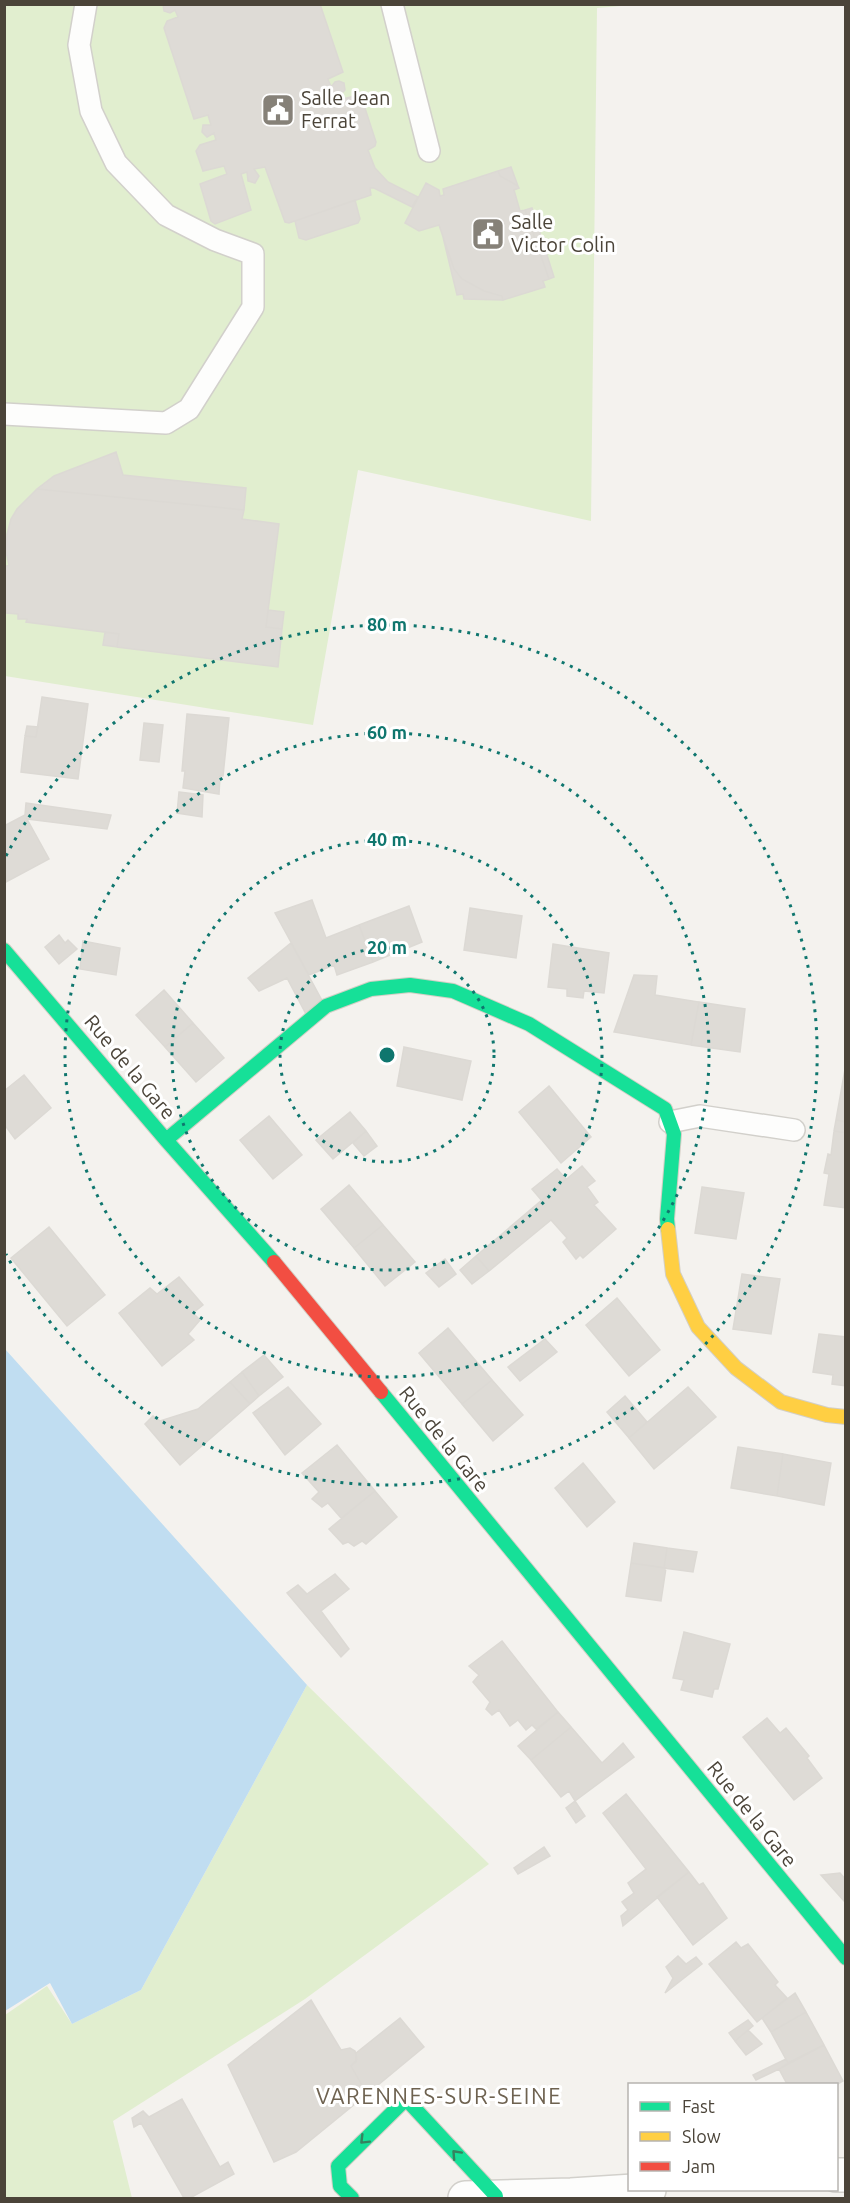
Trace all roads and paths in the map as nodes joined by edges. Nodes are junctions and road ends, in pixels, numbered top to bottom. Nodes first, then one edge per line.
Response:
1 (86, 4) edge
2 (392, 4) edge
3 (429, 151) dead end
4 (4, 414) edge
5 (4, 950) edge
6 (670, 1122) junction
7 (794, 1130) dead end
8 (165, 1140) junction
9 (846, 1416) edge
10 (846, 1958) edge
11 (636, 2191) edge
12 (481, 2197) edge
13 (352, 2199) edge

1 - 4 lane
2 - 3 lane
5 - 8 main road, Rue de la Gare
6 - 7 lane
6 - 8 main road
6 - 9 main road
8 - 10 main road, Rue de la Gare
11 - 12 street
12 -> 13 main road

